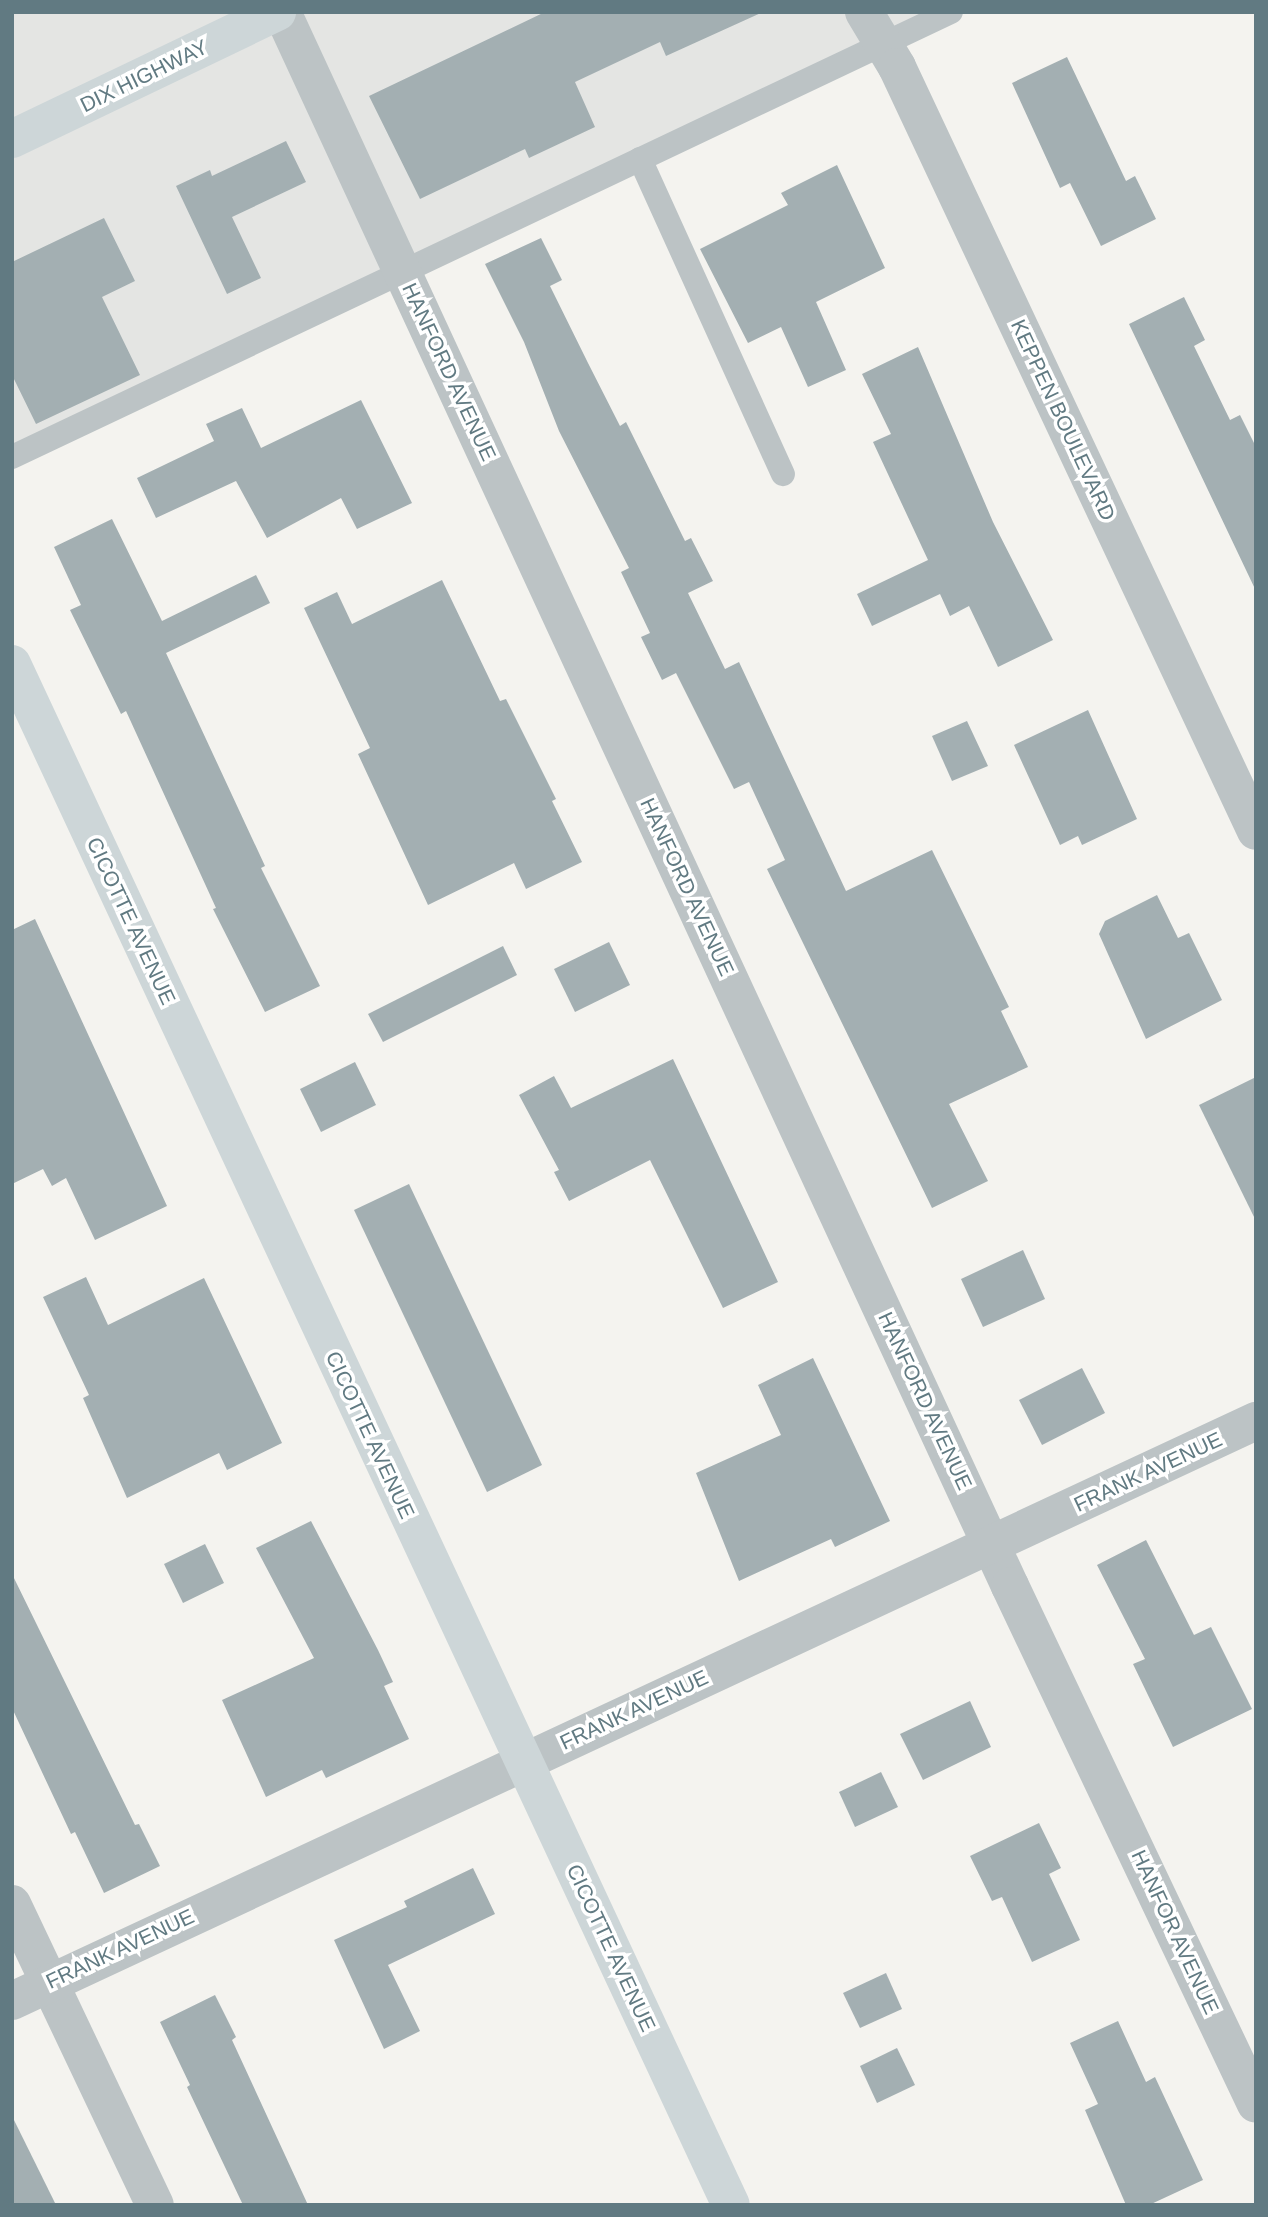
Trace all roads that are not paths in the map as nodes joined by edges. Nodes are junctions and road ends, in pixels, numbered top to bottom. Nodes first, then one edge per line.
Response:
1 (276, 12) edge
2 (282, 12) edge
3 (864, 12) edge
4 (951, 12) edge
5 (883, 45) junction
6 (12, 139) edge
7 (640, 159) junction
8 (402, 269) junction
9 (12, 457) edge
10 (783, 474) dead end
11 (12, 664) edge
12 (1256, 831) edge
13 (1256, 1421) edge
14 (992, 1547) junction
15 (1094, 1760) joint
16 (522, 1761) junction
17 (12, 1904) edge
18 (49, 1982) junction
19 (12, 2001) edge
20 (1256, 2104) edge
21 (154, 2202) edge
22 (731, 2205) edge

1 - 6 street, DIX HIGHWAY
2 - 8 street, HANFORD AVENUE
3 - 5 street, KEPPEN BOULEVARD
4 - 5 lane
5 - 7 lane
5 - 12 street, KEPPEN BOULEVARD
7 - 8 lane
7 - 10 lane
8 - 9 lane
8 - 14 street, HANFORD AVENUE
11 - 16 street, CICOTTE AVENUE
13 - 14 street, FRANK AVENUE
14 - 15 street, HANFORD AVENUE
14 - 16 street, FRANK AVENUE
15 - 20 street, HANFOR AVENUE
16 - 18 street, FRANK AVENUE
16 - 22 street, CICOTTE AVENUE
17 - 18 street
18 - 19 street, FRANK AVENUE
18 - 21 street

